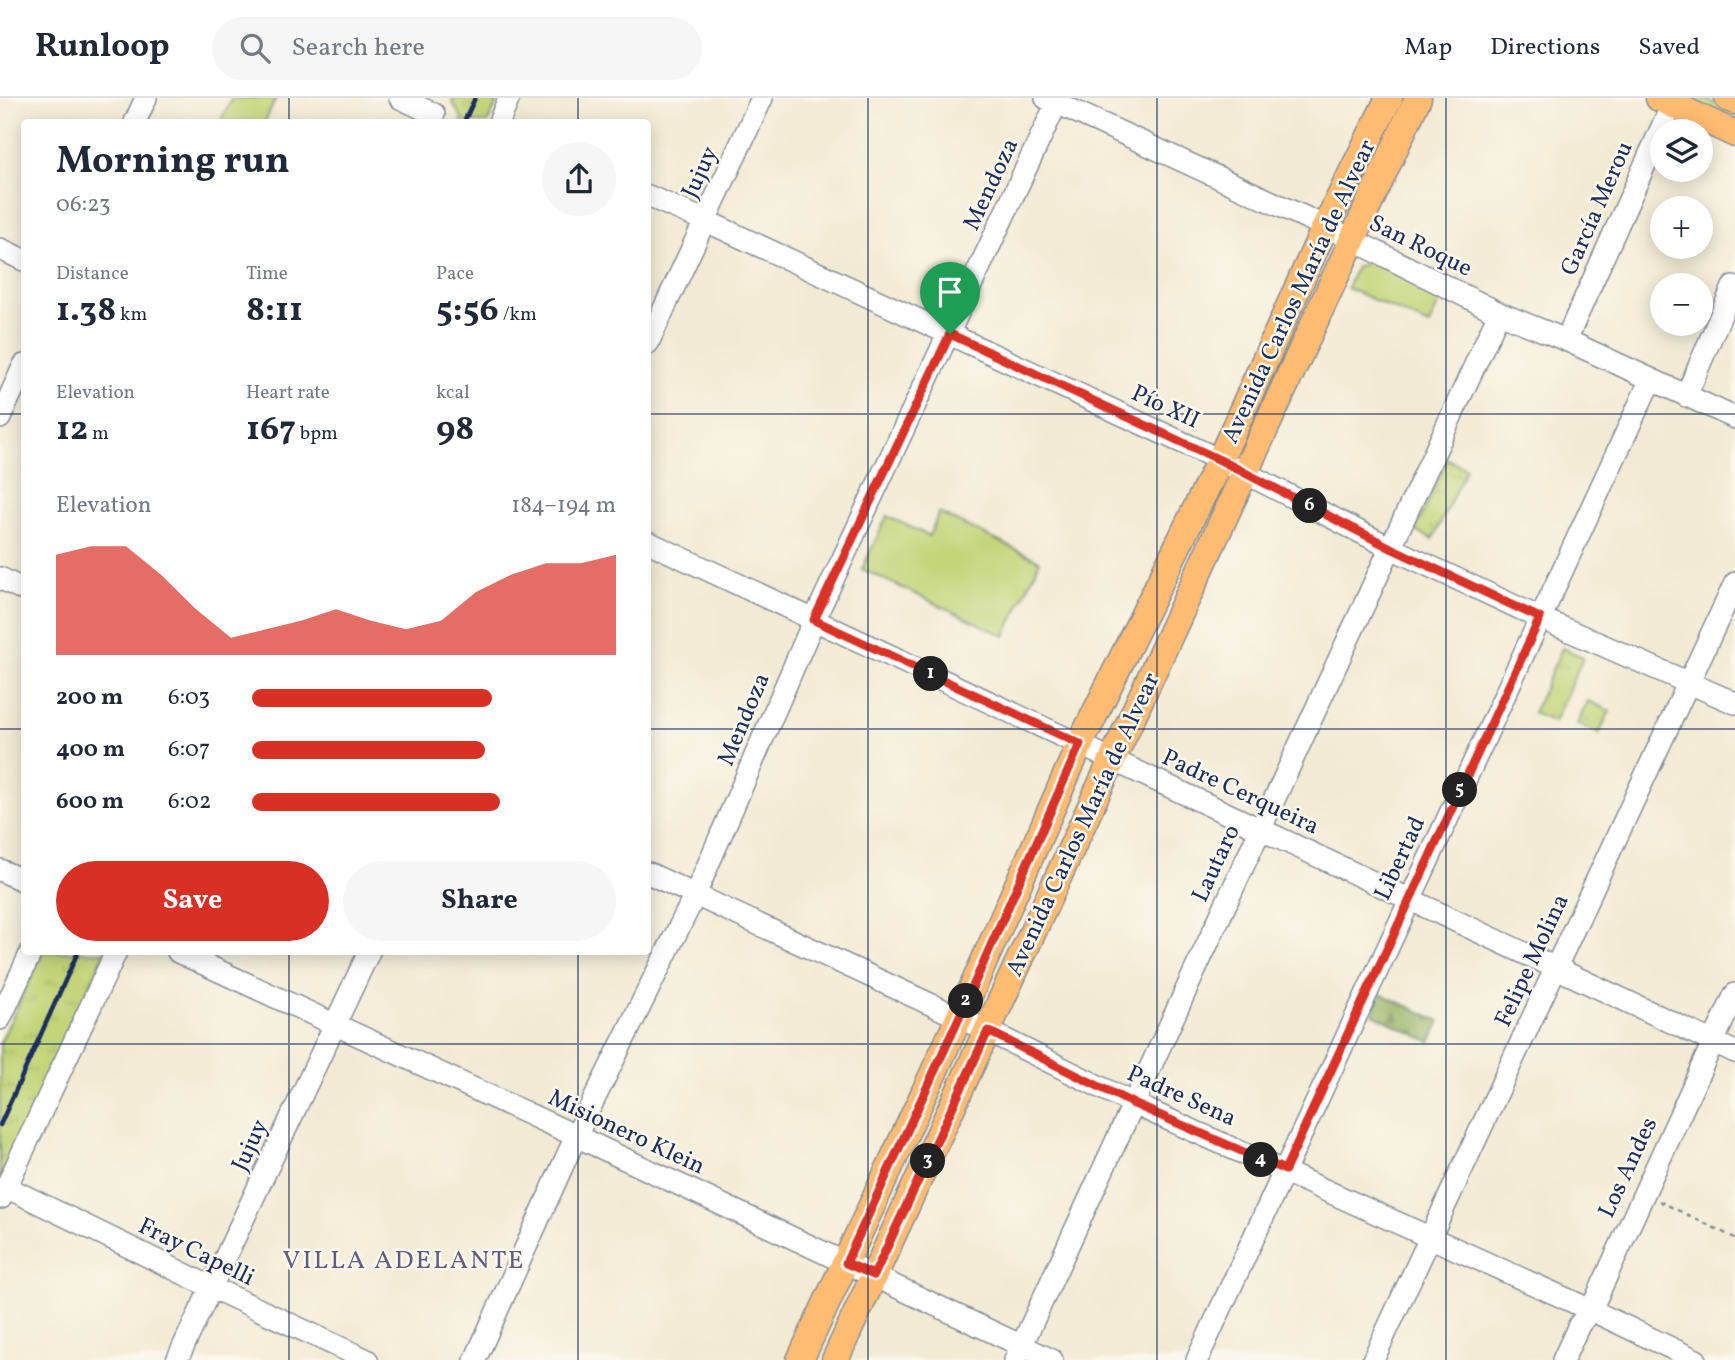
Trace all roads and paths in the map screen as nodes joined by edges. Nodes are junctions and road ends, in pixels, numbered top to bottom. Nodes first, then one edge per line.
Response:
1 (146, 98) edge
2 (400, 98) edge
3 (509, 98) edge
4 (762, 98) edge
5 (1389, 98) edge
6 (1404, 98) edge
7 (1418, 98) edge
8 (1728, 98) edge
9 (1054, 100) edge
10 (1669, 100) edge
11 (1735, 101) edge
12 (435, 111) edge
13 (136, 119) edge
14 (500, 119) edge
15 (1735, 134) edge
16 (651, 197) edge
17 (706, 221) junction
18 (1339, 234) junction
19 (0, 249) edge
20 (21, 259) edge
21 (1733, 287) dead end
22 (1499, 313) junction
23 (651, 330) edge
24 (950, 334) junction
25 (1566, 340) junction
26 (21, 372) edge
27 (1651, 379) junction
28 (1686, 396) junction
29 (0, 418) edge
30 (1735, 418) edge
31 (1231, 466) junction
32 (651, 543) edge
33 (1391, 548) junction
34 (0, 578) edge
35 (1735, 583) edge
36 (21, 588) edge
37 (1540, 618) junction
38 (814, 620) junction
39 (1689, 682) junction
40 (1735, 703) edge
41 (1096, 752) junction
42 (1260, 829) junction
43 (0, 870) edge
44 (651, 874) edge
45 (21, 880) edge
46 (695, 895) junction
47 (1409, 900) junction
48 (30, 955) edge
49 (115, 955) edge
50 (184, 955) edge
51 (368, 955) edge
52 (1556, 969) junction
53 (1735, 994) edge
54 (0, 1019) edge
55 (973, 1024) junction
56 (334, 1026) junction
57 (1713, 1042) junction
58 (1735, 1052) edge
59 (1134, 1104) junction
60 (576, 1136) junction
61 (1285, 1170) junction
62 (3, 1193) edge
63 (1644, 1194) junction
64 (1431, 1237) junction
65 (1735, 1238) edge
66 (859, 1269) junction
67 (211, 1287) junction
68 (1591, 1310) junction
69 (1018, 1353) edge
70 (177, 1360) edge
71 (367, 1360) edge
72 (475, 1360) edge
73 (800, 1360) edge
74 (815, 1360) edge
75 (835, 1360) edge
76 (1052, 1360) edge
77 (1197, 1360) edge
78 (1373, 1360) edge
79 (1563, 1360) edge
80 (1696, 1360) edge

1 - 13 street
2 - 12 street
3 - 14 street
4 - 17 street, Jujuy
5 - 18 main road, Avenida Carlos María de Alvear
6 - 18 main road, Avenida Carlos María de Alvear
7 - 18 main road, Avenida Carlos María de Alvear
8 - 11 main road
9 - 18 street, San Roque
9 - 24 street, Mendoza
10 - 15 main road
10 - 25 street, García Merou
16 - 17 street, Pío XII
17 - 23 street, Jujuy
17 - 24 street, Pío XII
18 - 22 street, San Roque
18 - 31 main road, Avenida Carlos María de Alvear
19 - 20 street
21 - 28 street
22 - 25 street, San Roque
22 - 33 street, Lautaro
24 - 31 street, Pío XII
24 - 38 street, Mendoza
25 - 27 street, San Roque
26 - 29 street
27 - 28 street, San Roque
27 - 37 street, Libertad
28 - 30 street, San Roque
31 - 33 street, Pío XII
31 - 41 main road, Avenida Carlos María de Alvear
32 - 38 street, Padre Cerqueira
33 - 37 street, Pío XII
33 - 42 street, Lautaro
34 - 36 street
35 - 39 street, Felipe Molina
37 - 39 street, Pío XII
37 - 47 street, Libertad
38 - 41 street, Padre Cerqueira
38 - 46 street, Mendoza
39 - 40 street, Pío XII
39 - 52 street, Felipe Molina
41 - 42 street, Padre Cerqueira
41 - 55 main road, Avenida Carlos María de Alvear
42 - 47 street, Padre Cerqueira
42 - 59 street, Lautaro
43 - 45 street
44 - 46 street, Padre Sena
46 - 55 street, Padre Sena
46 - 60 street, Mendoza
47 - 52 street, Padre Cerqueira
47 - 61 street, Libertad
48 - 54 street
49 - 62 street
50 - 56 street, Misionero Klein
51 - 56 street, Jujuy
52 - 57 street, Padre Cerqueira
52 - 64 street, Felipe Molina
53 - 57 street, Los Andes
55 - 59 street, Padre Sena
55 - 66 main road, Avenida Carlos María de Alvear
56 - 60 street, Misionero Klein
56 - 67 street, Jujuy
57 - 58 street, Padre Cerqueira
57 - 63 street, Los Andes
59 - 61 street, Padre Sena
59 - 69 street, Lautaro
60 - 66 street, Misionero Klein
60 - 72 street, Mendoza
61 - 64 street, Padre Sena
61 - 77 street, Libertad
62 - 67 street, Fray Capelli
63 - 65 path
63 - 68 street, Los Andes
64 - 68 street, Padre Sena
64 - 78 street, Felipe Molina
66 - 69 street, Misionero Klein
66 - 73 main road, Avenida Carlos María de Alvear
66 - 74 main road, Avenida Carlos María de Alvear
66 - 75 main road, Avenida Carlos María de Alvear
67 - 70 street, Jujuy
67 - 71 street, Fray Capelli
68 - 79 street, Los Andes
68 - 80 street, Padre Sena
69 - 76 street, Misionero Klein

